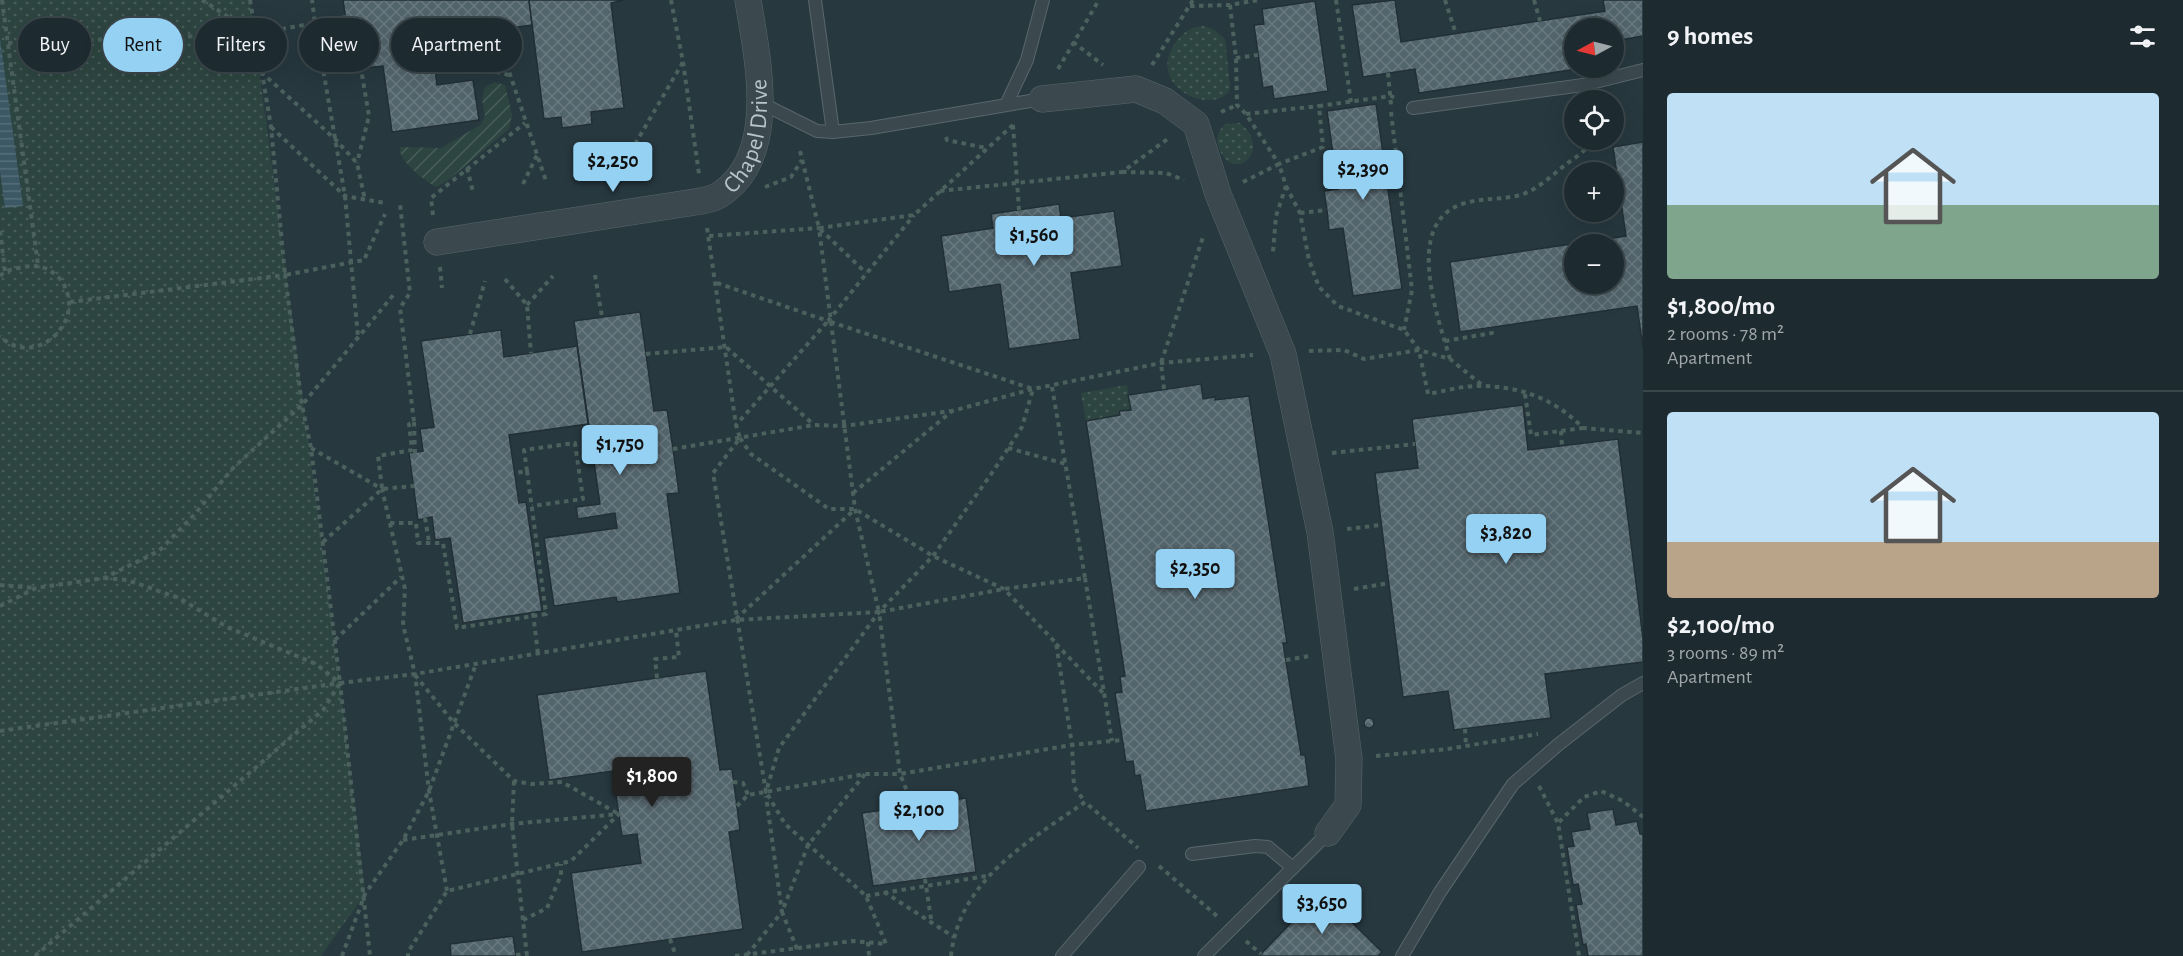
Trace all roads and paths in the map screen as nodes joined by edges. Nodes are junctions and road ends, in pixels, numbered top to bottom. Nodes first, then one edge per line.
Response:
1 (2, 0) edge
2 (202, 0) edge
3 (250, 0) edge
4 (312, 0) edge
5 (671, 0) edge
6 (748, 0) edge
7 (815, 0) edge
8 (1042, 0) edge
9 (1099, 0) edge
10 (1193, 0) edge
11 (1258, 0) edge
12 (1336, 0) edge
13 (1445, 0) edge
14 (1534, 0) edge
15 (1246, 1) edge
16 (1230, 5) junction
17 (1190, 6) junction
18 (346, 16) dead end
19 (230, 18) edge
20 (253, 18) edge
21 (314, 18) edge
22 (336, 18) edge
23 (1540, 21) dead end
24 (1456, 34) dead end
25 (195, 36) edge
26 (8, 43) junction
27 (1258, 55) dead end
28 (1236, 58) junction
29 (683, 62) junction
30 (1643, 70) edge
31 (261, 72) joint
32 (324, 72) edge
33 (362, 72) edge
34 (497, 72) edge
35 (508, 72) edge
36 (1388, 73) dead end
37 (509, 75) junction
38 (1136, 89) junction
39 (1391, 96) junction
40 (1042, 99) junction
41 (1351, 102) junction
42 (761, 103) junction
43 (1006, 105) junction
44 (1319, 106) junction
45 (1413, 108) joint
46 (1246, 114) junction
47 (942, 115) junction
48 (525, 123) junction
49 (1013, 125) junction
50 (271, 127) junction
51 (833, 132) junction
52 (1170, 136) dead end
53 (335, 139) junction
54 (987, 149) junction
55 (1583, 150) edge
56 (800, 151) dead end
57 (538, 153) junction
58 (357, 163) junction
59 (1279, 164) junction
60 (468, 168) junction
61 (698, 169) dead end
62 (1122, 172) junction
63 (617, 175) dead end
64 (546, 181) dead end
65 (1185, 181) dead end
66 (1017, 183) junction
67 (523, 184) dead end
68 (1286, 186) junction
69 (939, 191) junction
70 (473, 192) dead end
71 (1218, 194) junction
72 (345, 196) junction
73 (431, 198) dead end
74 (365, 200) junction
75 (385, 203) dead end
76 (400, 204) dead end
77 (1019, 210) dead end
78 (1327, 210) dead end
79 (1300, 213) junction
80 (385, 214) dead end
81 (914, 215) junction
82 (819, 228) junction
83 (0, 231) edge
84 (436, 242) dead end
85 (351, 262) junction
86 (38, 265) junction
87 (5, 271) junction
88 (866, 273) junction
89 (285, 275) junction
90 (595, 275) dead end
91 (0, 276) edge
92 (553, 276) dead end
93 (505, 279) dead end
94 (485, 281) dead end
95 (717, 283) junction
96 (1254, 283) junction
97 (395, 293) dead end
98 (70, 302) junction
99 (527, 305) junction
100 (602, 317) dead end
101 (828, 321) junction
102 (1492, 327) dead end
103 (1404, 330) junction
104 (470, 334) dead end
105 (0, 336) edge
106 (358, 338) junction
107 (1445, 341) junction
108 (726, 347) junction
109 (1330, 348) dead end
110 (1419, 350) junction
111 (531, 353) dead end
112 (646, 354) dead end
113 (1283, 354) junction
114 (1450, 359) junction
115 (1161, 363) junction
116 (1482, 386) junction
117 (1052, 387) junction
118 (771, 388) junction
119 (1033, 389) junction
120 (1164, 389) dead end
121 (1526, 394) junction
122 (303, 405) junction
123 (952, 411) junction
124 (414, 422) junction
125 (736, 425) junction
126 (814, 425) junction
127 (844, 426) junction
128 (1583, 428) junction
129 (1561, 431) junction
130 (1643, 433) edge
131 (740, 438) junction
132 (1414, 444) dead end
133 (1563, 446) dead end
134 (311, 448) junction
135 (1008, 448) junction
136 (673, 449) dead end
137 (416, 453) dead end
138 (1328, 453) dead end
139 (1066, 464) junction
140 (527, 471) junction
141 (515, 473) dead end
142 (414, 486) dead end
143 (382, 489) junction
144 (853, 493) junction
145 (532, 506) junction
146 (855, 510) junction
147 (426, 518) dead end
148 (390, 523) junction
149 (1382, 525) dead end
150 (1320, 532) junction
151 (323, 543) junction
152 (429, 543) junction
153 (933, 556) junction
154 (402, 576) junction
155 (104, 578) junction
156 (1085, 578) junction
157 (1389, 584) dead end
158 (0, 585) edge
159 (36, 588) junction
160 (1004, 589) junction
161 (1328, 593) junction
162 (0, 606) edge
163 (879, 612) junction
164 (533, 613) dead end
165 (736, 620) junction
166 (676, 631) junction
167 (335, 641) junction
168 (1056, 643) junction
169 (538, 654) junction
170 (476, 664) junction
171 (415, 674) junction
172 (657, 678) dead end
173 (340, 683) junction
174 (1643, 683) edge
175 (1104, 694) junction
176 (454, 723) junction
177 (1465, 729) dead end
178 (0, 730) edge
179 (1528, 736) dead end
180 (1122, 740) dead end
181 (1112, 741) junction
182 (1072, 744) junction
183 (1466, 746) junction
184 (1402, 754) dead end
185 (1530, 769) junction
186 (865, 774) junction
187 (900, 774) junction
188 (514, 781) junction
189 (734, 782) dead end
190 (429, 791) junction
191 (766, 792) junction
192 (748, 795) junction
193 (1085, 802) junction
194 (913, 806) dead end
195 (737, 807) dead end
196 (619, 814) junction
197 (1643, 817) edge
198 (1558, 823) junction
199 (512, 824) junction
200 (1328, 833) joint
201 (437, 836) junction
202 (403, 840) junction
203 (808, 845) junction
204 (1141, 850) dead end
205 (1192, 854) dead end
206 (561, 864) junction
207 (1158, 865) dead end
208 (1139, 867) dead end
209 (1293, 868) junction
210 (519, 873) junction
211 (987, 876) junction
212 (925, 879) dead end
213 (927, 886) junction
214 (447, 891) junction
215 (883, 891) junction
216 (365, 894) junction
217 (866, 896) junction
218 (782, 912) junction
219 (1215, 915) dead end
220 (523, 920) junction
221 (931, 920) junction
222 (954, 937) junction
223 (670, 939) dead end
224 (868, 942) junction
225 (1247, 942) dead end
226 (797, 949) junction
227 (1261, 954) dead end
228 (516, 955) edge
229 (527, 955) edge
230 (746, 955) edge
231 (35, 956) edge
232 (342, 956) edge
233 (370, 956) edge
234 (408, 956) edge
235 (676, 956) edge
236 (735, 956) edge
237 (869, 956) edge
238 (951, 956) edge
239 (1062, 956) edge
240 (1204, 956) edge
241 (1401, 956) edge
242 (1579, 956) edge

1 - 26 path
2 - 19 path
3 - 20 path
4 - 21 path
5 - 29 path
6 - 42 street, Chapel Drive
7 - 51 lane
8 - 43 lane
9 - 40 path
10 - 17 path
11 - 15 path
12 - 41 path
13 - 24 path
14 - 23 path
15 - 16 path
16 - 17 path
16 - 28 path
17 - 38 path
18 - 22 path
25 - 26 path
26 - 86 path
27 - 28 path
28 - 46 path
29 - 61 path
29 - 63 path
30 - 45 lane
31 - 50 path
31 - 53 path
32 - 53 path
33 - 58 path
34 - 37 path
35 - 37 path
36 - 39 path
37 - 48 path
38 - 40 street
38 - 71 street
39 - 41 path
39 - 45 path
39 - 103 path
40 - 43 lane
40 - 49 path
41 - 44 path
42 - 51 lane
42 - 84 street, Chapel Drive
43 - 47 lane
44 - 46 path
44 - 59 path
46 - 59 path
47 - 51 lane
47 - 54 path
48 - 57 path
48 - 60 path
49 - 54 path
49 - 66 path
50 - 72 path
50 - 89 path
52 - 62 path
53 - 58 path
53 - 72 path
54 - 69 path
55 - 107 path
56 - 82 path
57 - 64 path
57 - 67 path
58 - 74 path
59 - 68 path
59 - 71 path
60 - 70 path
60 - 73 path
62 - 65 path
62 - 66 path
66 - 69 path
66 - 77 path
68 - 79 path
68 - 96 path
69 - 81 path
71 - 96 street
71 - 115 path
72 - 74 path
72 - 85 path
74 - 75 path
76 - 124 path
78 - 79 path
79 - 103 path
80 - 85 path
81 - 82 path
81 - 88 path
82 - 88 path
82 - 95 path
82 - 101 path
83 - 87 path
85 - 89 path
85 - 106 path
86 - 87 path
86 - 98 path
87 - 91 path
88 - 101 path
89 - 98 path
89 - 122 path
90 - 100 path
92 - 99 path
93 - 99 path
94 - 104 path
95 - 101 path
95 - 108 path
96 - 113 street
97 - 106 path
98 - 105 path
99 - 111 path
101 - 118 path
101 - 119 path
101 - 127 path
102 - 107 path
103 - 110 path
106 - 122 path
107 - 114 path
108 - 112 path
108 - 118 path
108 - 125 path
109 - 110 path
110 - 114 path
110 - 116 path
113 - 115 path
113 - 150 street
114 - 116 path
115 - 117 path
115 - 120 path
116 - 121 path
117 - 119 path
117 - 139 path
118 - 125 path
118 - 126 path
119 - 123 path
119 - 135 path
121 - 128 path
121 - 129 path
122 - 134 path
122 - 155 path
123 - 127 path
123 - 144 path
124 - 137 path
124 - 143 path
125 - 131 path
126 - 127 path
126 - 131 path
127 - 144 path
128 - 129 path
128 - 130 path
129 - 133 path
131 - 136 path
131 - 146 path
131 - 165 path
132 - 138 path
134 - 143 path
134 - 151 path
135 - 139 path
135 - 153 path
139 - 156 path
140 - 141 path
140 - 145 path
140 - 145 path
142 - 143 path
143 - 148 path
143 - 151 path
144 - 146 path
145 - 152 path
146 - 153 path
146 - 163 path
146 - 165 path
147 - 152 path
148 - 152 path
148 - 154 path
149 - 150 path
150 - 161 street
151 - 167 path
153 - 160 path
153 - 163 path
154 - 167 path
154 - 171 path
155 - 159 path
155 - 173 path
156 - 160 path
156 - 175 path
157 - 161 path
158 - 159 path
159 - 162 path
160 - 163 path
160 - 168 path
161 - 200 street
163 - 165 path
163 - 187 path
163 - 191 path
164 - 169 path, bridge
165 - 166 path
165 - 191 path
166 - 169 path
166 - 172 path
167 - 173 path
168 - 175 path
168 - 182 path
169 - 170 path
170 - 171 path
170 - 176 path
171 - 173 path
171 - 176 path
171 - 190 path
173 - 178 path
173 - 216 path
173 - 231 path
174 - 185 lane
175 - 181 path
176 - 188 path
176 - 190 path
177 - 183 path
179 - 183 path
180 - 181 path
181 - 182 path
182 - 187 path
182 - 193 path
183 - 184 path
185 - 198 path
185 - 241 lane
186 - 187 path
186 - 191 path
186 - 203 path
187 - 194 path
188 - 196 path
188 - 199 path
189 - 192 path
190 - 201 path
190 - 202 path
191 - 192 path
191 - 203 path
191 - 218 path
192 - 195 path
193 - 204 path
193 - 211 path
196 - 199 path
196 - 206 path
197 - 198 path
198 - 242 path
199 - 201 path
199 - 210 path
200 - 209 lane
201 - 202 path
201 - 214 path
202 - 216 path
203 - 217 path
203 - 218 path
205 - 209 lane
206 - 210 path
206 - 220 path
207 - 219 path
208 - 239 lane
209 - 240 lane
210 - 214 path
210 - 220 path
211 - 213 path
211 - 222 path
212 - 213 path
213 - 215 path
213 - 221 path
214 - 234 path
215 - 217 path
215 - 221 path
216 - 232 path
216 - 233 path
217 - 224 path
218 - 226 path
218 - 230 path
220 - 229 path
221 - 222 path
222 - 238 path
223 - 235 path
224 - 226 path
224 - 237 path
225 - 227 path
226 - 230 path
228 - 229 path
230 - 236 path

